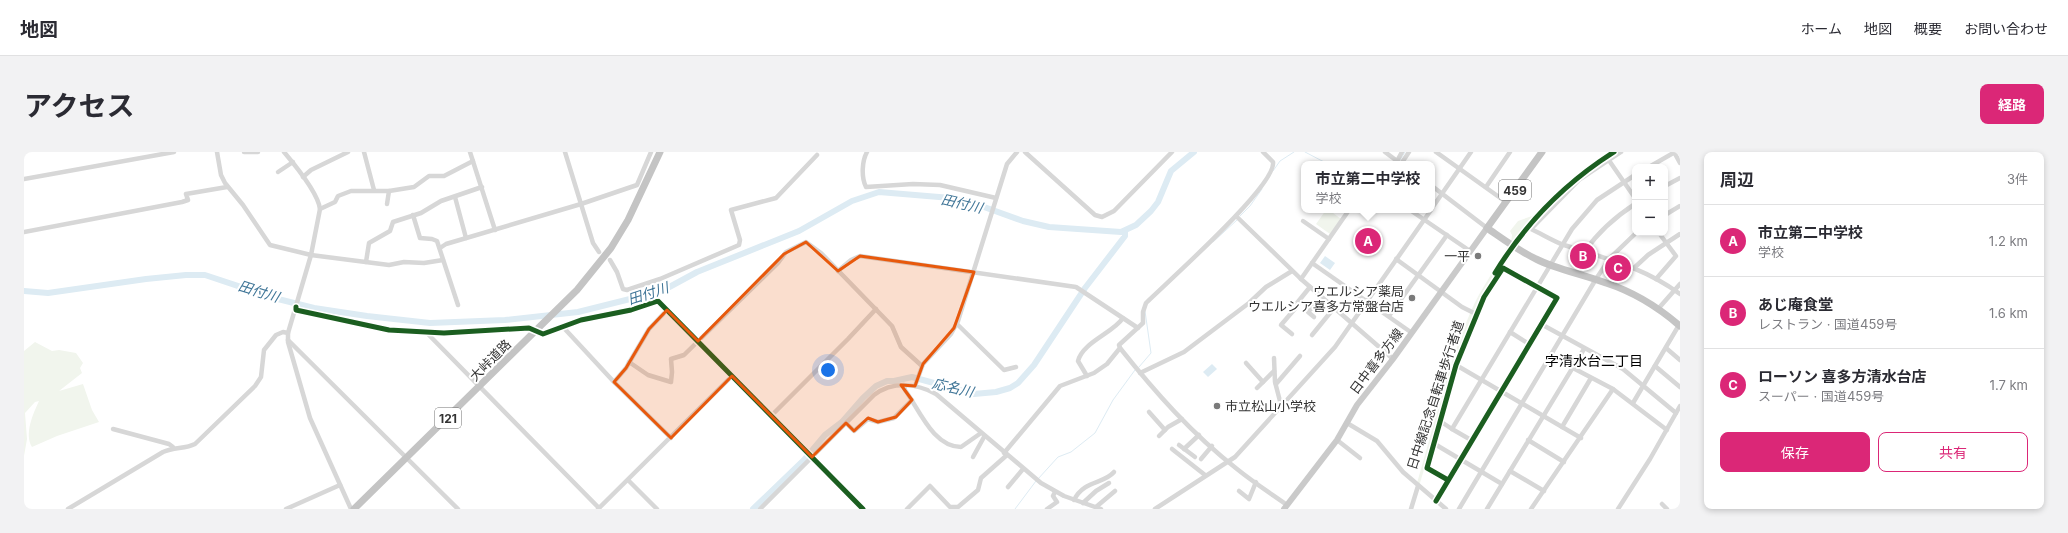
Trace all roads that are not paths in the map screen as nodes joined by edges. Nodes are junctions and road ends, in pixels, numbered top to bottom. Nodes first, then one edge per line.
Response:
1 (174, 152) edge
2 (217, 152) edge
3 (244, 152) edge
4 (258, 152) edge
5 (284, 152) edge
6 (348, 152) edge
7 (364, 152) edge
8 (470, 152) edge
9 (565, 152) edge
10 (651, 152) edge
11 (660, 152) edge
12 (867, 152) edge
13 (1017, 152) edge
14 (1025, 152) edge
15 (1172, 152) edge
16 (1263, 152) edge
17 (1385, 152) edge
18 (1409, 152) edge
19 (1436, 152) edge
20 (1471, 152) edge
21 (1510, 152) edge
22 (1542, 152) edge
23 (1620, 152) edge
24 (1674, 152) edge
25 (817, 155) dead end
26 (1608, 160) junction
27 (473, 161) junction
28 (1397, 161) edge
29 (1402, 161) edge
30 (293, 162) junction
31 (1680, 163) edge
32 (1654, 164) edge
33 (1459, 168) junction
34 (278, 172) dead end
35 (302, 177) junction
36 (1632, 177) edge
37 (1680, 178) edge
38 (24, 179) edge
39 (1624, 182) junction
40 (1668, 184) edge
41 (227, 187) junction
42 (482, 187) junction
43 (1486, 187) junction
44 (1435, 188) edge
45 (374, 190) junction
46 (388, 191) junction
47 (1442, 193) junction
48 (1632, 194) edge
49 (455, 197) junction
50 (996, 200) junction
51 (1506, 202) junction
52 (1435, 203) edge
53 (388, 204) dead end
54 (581, 204) junction
55 (1632, 206) edge
56 (1680, 206) edge
57 (320, 209) junction
58 (1347, 213) edge
59 (1414, 213) edge
60 (1428, 213) edge
61 (1668, 213) edge
62 (413, 215) junction
63 (1236, 216) junction
64 (1424, 220) junction
65 (1303, 221) dead end
66 (1487, 228) junction
67 (495, 230) junction
68 (24, 232) edge
69 (1680, 234) edge
70 (1447, 235) junction
71 (1633, 236) edge
72 (1662, 236) edge
73 (466, 238) junction
74 (1329, 239) junction
75 (1667, 242) junction
76 (1563, 244) junction
77 (440, 248) junction
78 (1470, 251) junction
79 (1585, 251) junction
80 (599, 252) dead end
81 (311, 255) junction
82 (1678, 257) edge
83 (1610, 258) junction
84 (1396, 259) junction
85 (443, 260) junction
86 (610, 260) dead end
87 (366, 262) junction
88 (1312, 263) junction
89 (1550, 265) junction
90 (1634, 268) junction
91 (838, 271) junction
92 (1292, 271) junction
93 (974, 272) junction
94 (1418, 275) junction
95 (1301, 279) junction
96 (1596, 279) junction
97 (1656, 279) junction
98 (1680, 284) edge
99 (1310, 287) junction
100 (1537, 287) junction
101 (1674, 290) junction
102 (1442, 291) junction
103 (1680, 294) edge
104 (1322, 297) junction
105 (1366, 301) junction
106 (458, 305) dead end
107 (296, 308) junction
108 (1334, 308) junction
109 (876, 309) junction
110 (1658, 309) junction
111 (667, 310) junction
112 (1476, 314) junction
113 (1389, 316) junction
114 (1314, 317) dead end
115 (1123, 318) junction
116 (1352, 323) junction
117 (956, 324) junction
118 (1541, 324) junction
119 (1680, 325) edge
120 (563, 327) junction
121 (1138, 328) junction
122 (539, 329) junction
123 (426, 332) junction
124 (1412, 332) junction
125 (1510, 332) junction
126 (288, 333) junction
127 (1292, 334) dead end
128 (1312, 335) dead end
129 (1562, 337) junction
130 (288, 340) junction
131 (698, 341) junction
132 (1529, 344) junction
133 (1120, 348) junction
134 (1666, 348) junction
135 (1584, 349) junction
136 (1300, 356) dead end
137 (1274, 358) dead end
138 (1393, 359) junction
139 (1680, 360) edge
140 (629, 362) junction
141 (1246, 364) dead end
142 (1456, 365) junction
143 (922, 366) junction
144 (1655, 366) junction
145 (1016, 367) dead end
146 (1573, 368) junction
147 (1274, 371) junction
148 (1140, 373) junction
149 (732, 376) junction
150 (1087, 376) junction
151 (1591, 378) junction
152 (1482, 379) junction
153 (614, 382) junction
154 (1263, 382) junction
155 (916, 384) junction
156 (1276, 384) junction
157 (904, 385) junction
158 (1644, 385) junction
159 (480, 387) junction
160 (1680, 387) edge
161 (1257, 388) dead end
162 (1613, 389) junction
163 (1501, 391) junction
164 (912, 400) junction
165 (1522, 403) junction
166 (1633, 403) junction
167 (1281, 405) junction
168 (1680, 406) edge
169 (1149, 412) dead end
170 (1676, 413) junction
171 (771, 416) junction
172 (1543, 416) junction
173 (1182, 419) junction
174 (1440, 421) junction
175 (846, 423) junction
176 (1347, 423) junction
177 (1562, 427) junction
178 (113, 429) dead end
179 (1452, 429) junction
180 (1164, 430) junction
181 (1667, 430) junction
182 (982, 435) junction
183 (1199, 435) junction
184 (1159, 436) dead end
185 (671, 438) junction
186 (1581, 438) junction
187 (1337, 440) junction
188 (1471, 440) junction
189 (1528, 440) junction
190 (1433, 443) junction
191 (1179, 445) dead end
192 (1212, 446) junction
193 (173, 447) junction
194 (1172, 449) dead end
195 (1184, 449) junction
196 (1005, 454) junction
197 (1195, 456) dead end
198 (812, 457) junction
199 (973, 457) dead end
200 (407, 458) junction
201 (1360, 458) dead end
202 (1201, 459) dead end
203 (1460, 459) junction
204 (1229, 462) junction
205 (1564, 462) junction
206 (1023, 469) junction
207 (1481, 471) junction
208 (1510, 471) junction
209 (1114, 472) dead end
210 (1206, 475) junction
211 (628, 480) junction
212 (1448, 480) junction
213 (1256, 482) junction
214 (1109, 483) dead end
215 (340, 484) junction
216 (1502, 484) junction
217 (1008, 486) dead end
218 (1418, 486) junction
219 (1115, 491) dead end
220 (1544, 491) junction
221 (1056, 492) junction
222 (1239, 492) dead end
223 (1074, 500) junction
224 (1436, 501) junction
225 (1083, 503) junction
226 (1662, 504) dead end
227 (1096, 507) junction
228 (1285, 507) edge
229 (71, 508) edge
230 (286, 509) edge
231 (353, 509) edge
232 (458, 509) edge
233 (598, 509) edge
234 (657, 509) edge
235 (760, 509) edge
236 (862, 509) edge
237 (907, 509) edge
238 (1047, 509) edge
239 (1101, 509) edge
240 (1155, 509) edge
241 (1411, 509) edge
242 (1446, 509) edge
243 (1459, 509) edge
244 (1487, 509) edge
245 (1531, 509) edge
246 (1618, 509) edge
247 (1667, 509) edge

1 - 38 street
2 - 41 street
3 - 4 street
5 - 30 street
6 - 35 street
7 - 45 street
8 - 27 street
9 - 54 street
10 - 54 street
11 - 122 highway, 大峠道路 / 121
12 - 50 street
13 - 50 street
14 - 15 street
16 - 63 street
17 - 28 street
18 - 29 street
19 - 33 street
20 - 33 street
21 - 43 street
22 - 51 highway, 459
23 - 26 street
24 - 31 street
24 - 32 street
25 - 86 street
26 - 39 street
26 - 76 street
27 - 42 street
27 - 46 street
30 - 34 street
30 - 35 street
33 - 43 street
33 - 47 street
35 - 57 street
36 - 39 street
37 - 40 street
39 - 48 street
39 - 76 street
41 - 68 street
41 - 81 street
42 - 49 street
42 - 67 street
43 - 51 street
44 - 47 street
45 - 46 street
45 - 57 street
46 - 53 street
47 - 52 street
47 - 66 street
49 - 62 street
49 - 73 street
50 - 93 street
51 - 66 highway, 459
54 - 67 street
54 - 80 street
55 - 79 street
56 - 61 street
57 - 81 street
58 - 74 street
59 - 64 street
60 - 64 street
62 - 77 street
62 - 87 street
63 - 92 street
63 - 121 street
64 - 70 street
64 - 84 street
65 - 74 street
66 - 78 main road, 日中喜多方線
66 - 89 highway
67 - 73 street
69 - 75 street
70 - 78 street
70 - 94 street
71 - 83 street
72 - 75 street
73 - 77 street
74 - 88 street
75 - 82 street
75 - 90 street
76 - 79 street
76 - 89 street
77 - 85 street
78 - 102 main road, 日中喜多方線
79 - 83 street
81 - 87 street
81 - 107 street
82 - 97 street
83 - 90 street
83 - 96 street
84 - 94 street
84 - 105 street
85 - 87 street
85 - 106 street
88 - 95 street
88 - 105 street
89 - 96 highway
89 - 100 street
90 - 97 street
91 - 93 street
91 - 109 street
91 - 131 street
92 - 95 street
92 - 148 street
93 - 115 street
93 - 117 street
94 - 102 street
94 - 113 street
95 - 99 street
96 - 110 highway
96 - 129 street
97 - 101 street
98 - 101 street
99 - 104 street
99 - 127 street
100 - 112 street
100 - 118 street
100 - 125 street
101 - 103 street
101 - 110 street
102 - 112 street
102 - 124 main road, 日中喜多方線
104 - 108 street
104 - 114 street
105 - 113 street
105 - 116 street
107 - 123 street
107 - 126 street
108 - 116 street
108 - 128 street
109 - 143 street
109 - 171 street
110 - 119 highway
111 - 120 street
111 - 131 street
111 - 140 street
112 - 142 street
113 - 124 street
115 - 121 street
115 - 150 street
116 - 138 street
116 - 167 street
117 - 143 street
117 - 145 street
118 - 129 street
118 - 132 street
119 - 134 street
120 - 122 street
120 - 153 street
121 - 133 street
122 - 123 street
122 - 159 highway, 大峠道路 / 121
123 - 159 street
124 - 138 main road, 日中喜多方線
125 - 132 street
125 - 152 street
126 - 130 street
126 - 193 street
129 - 135 street
129 - 165 street
130 - 200 street
130 - 215 street
131 - 140 street
131 - 149 street
132 - 163 street
133 - 148 street
133 - 150 street
134 - 139 street
134 - 144 street
135 - 146 street
135 - 158 street
136 - 156 street
137 - 147 street
138 - 176 main road, 日中喜多方線
140 - 153 street
141 - 154 street
142 - 152 street
142 - 174 street
143 - 155 street
144 - 158 street
144 - 160 street
146 - 151 street
146 - 172 street
147 - 154 street
147 - 156 street
148 - 173 street
149 - 171 street
149 - 185 street
150 - 196 street
151 - 162 street
151 - 177 street
152 - 163 street
152 - 179 street
153 - 185 street
154 - 161 street
155 - 157 street
155 - 182 street
156 - 167 street
157 - 164 street
157 - 175 street
158 - 166 street
158 - 170 street
159 - 200 highway, 大峠道路 / 121
159 - 233 street
162 - 166 street
162 - 186 street
163 - 165 street
163 - 188 street
164 - 175 street
164 - 182 street
165 - 172 street
165 - 207 street
166 - 181 street
167 - 204 street
168 - 170 street
169 - 180 street
170 - 181 street
171 - 198 street
172 - 177 street
172 - 189 street
173 - 180 street
173 - 183 street
174 - 179 street
174 - 190 street
175 - 198 street
176 - 187 main road, 日中喜多方線
176 - 218 street
177 - 186 street
178 - 193 street
179 - 188 street
180 - 184 street
181 - 246 street
182 - 196 street
182 - 199 street
183 - 192 street
183 - 195 street
185 - 211 street
186 - 205 street
187 - 201 street
187 - 228 main road, 日中喜多方線
188 - 203 street
189 - 205 street
189 - 208 street
190 - 203 street
190 - 212 street
191 - 195 street
192 - 202 street
192 - 204 street
193 - 229 street
194 - 210 street
195 - 197 street
196 - 206 street
196 - 237 street
198 - 235 street
198 - 236 street
200 - 231 highway, 大峠道路 / 121
200 - 232 street
203 - 207 street
203 - 212 street
204 - 210 street
204 - 213 street
205 - 220 street
206 - 217 street
206 - 221 street
207 - 216 street
207 - 243 street
208 - 216 street
208 - 220 street
209 - 223 street
210 - 240 street
211 - 233 street
211 - 234 street
212 - 224 street
213 - 222 street
213 - 228 street
214 - 225 street
215 - 230 street
215 - 231 street
216 - 244 street
218 - 224 street
218 - 241 street
219 - 227 street
220 - 245 street
221 - 223 street
221 - 238 street
223 - 225 street
224 - 242 street
225 - 227 street
226 - 247 street
227 - 239 street

